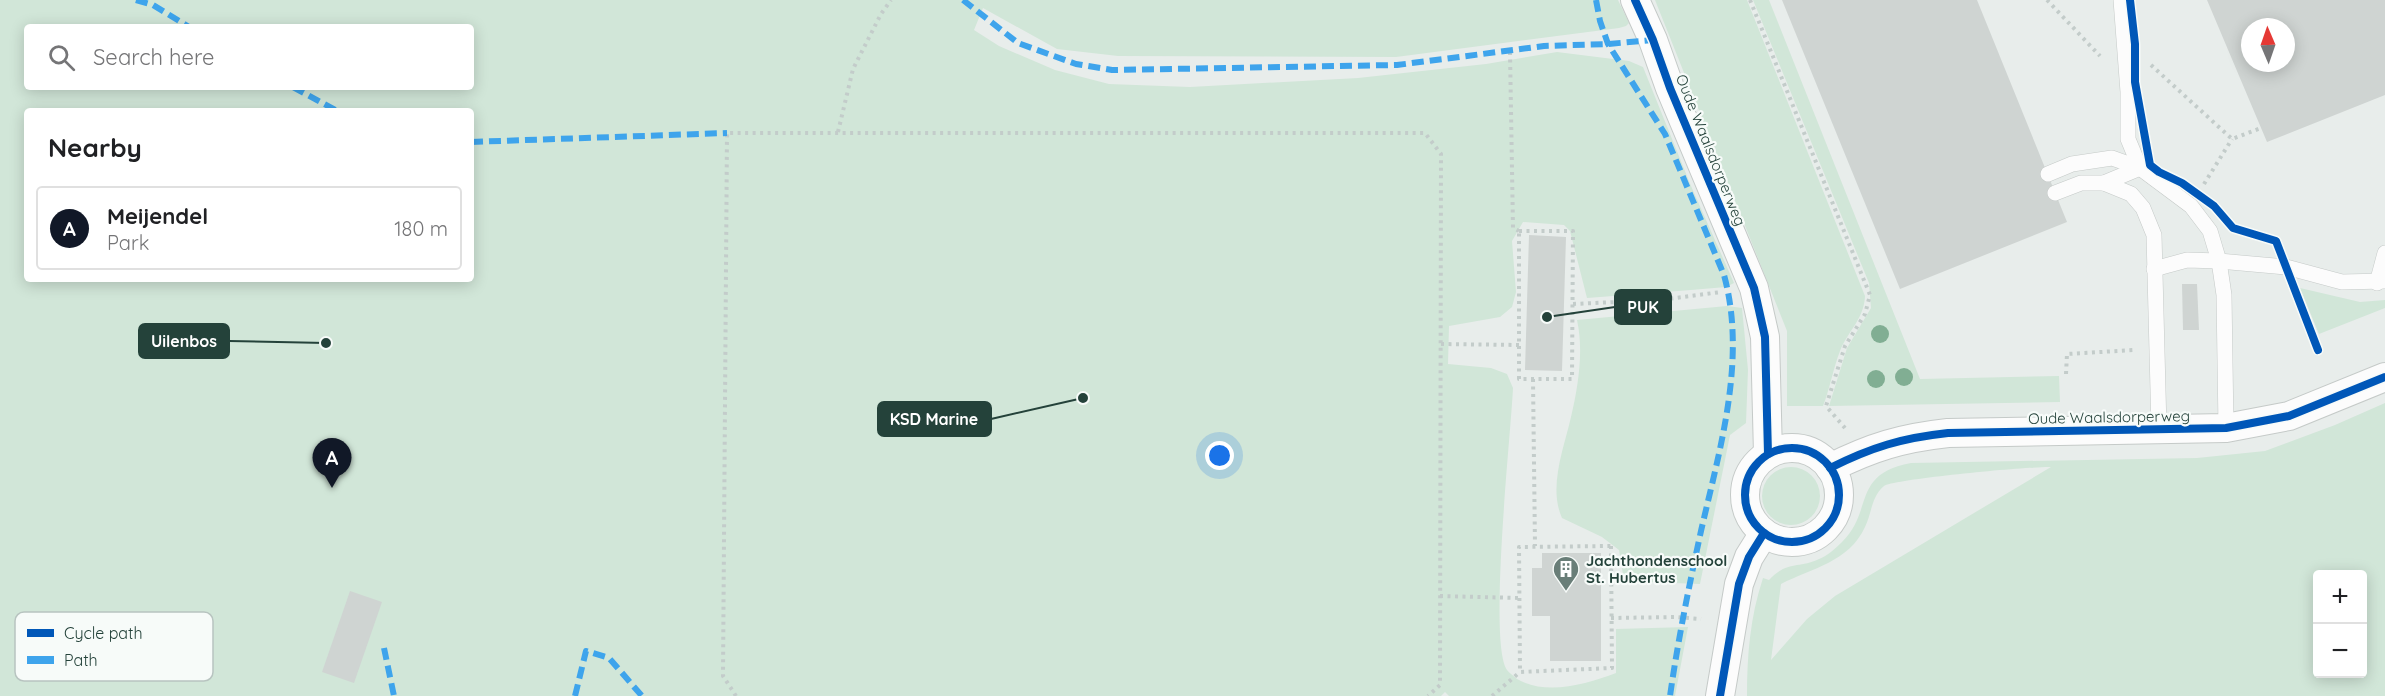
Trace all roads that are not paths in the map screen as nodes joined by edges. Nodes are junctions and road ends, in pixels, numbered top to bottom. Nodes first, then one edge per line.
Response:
1 (1635, 0) edge
2 (2121, 0) edge
3 (2140, 168) junction
4 (2048, 174) dead end
5 (2104, 183) junction
6 (2055, 193) dead end
7 (2385, 253) edge
8 (2219, 261) junction
9 (2154, 269) junction
10 (2381, 282) edge
11 (2385, 377) edge
12 (2226, 428) junction
13 (2158, 429) junction
14 (1768, 454) junction
15 (1830, 468) junction
16 (1764, 533) junction
17 (1720, 696) edge

1 - 14 street, Oude Waalsdorperweg
2 - 3 lane
3 - 4 lane
3 - 5 lane
3 - 8 lane
5 - 6 lane
5 - 9 lane
7 - 10 lane
8 - 9 lane
8 - 10 lane
8 - 12 lane
9 - 13 lane
11 - 12 street, Oude Waalsdorperweg
12 - 13 street, Oude Waalsdorperweg
13 - 15 street, Oude Waalsdorperweg
14 - 15 street
14 - 16 street
15 - 16 street
16 - 17 street

